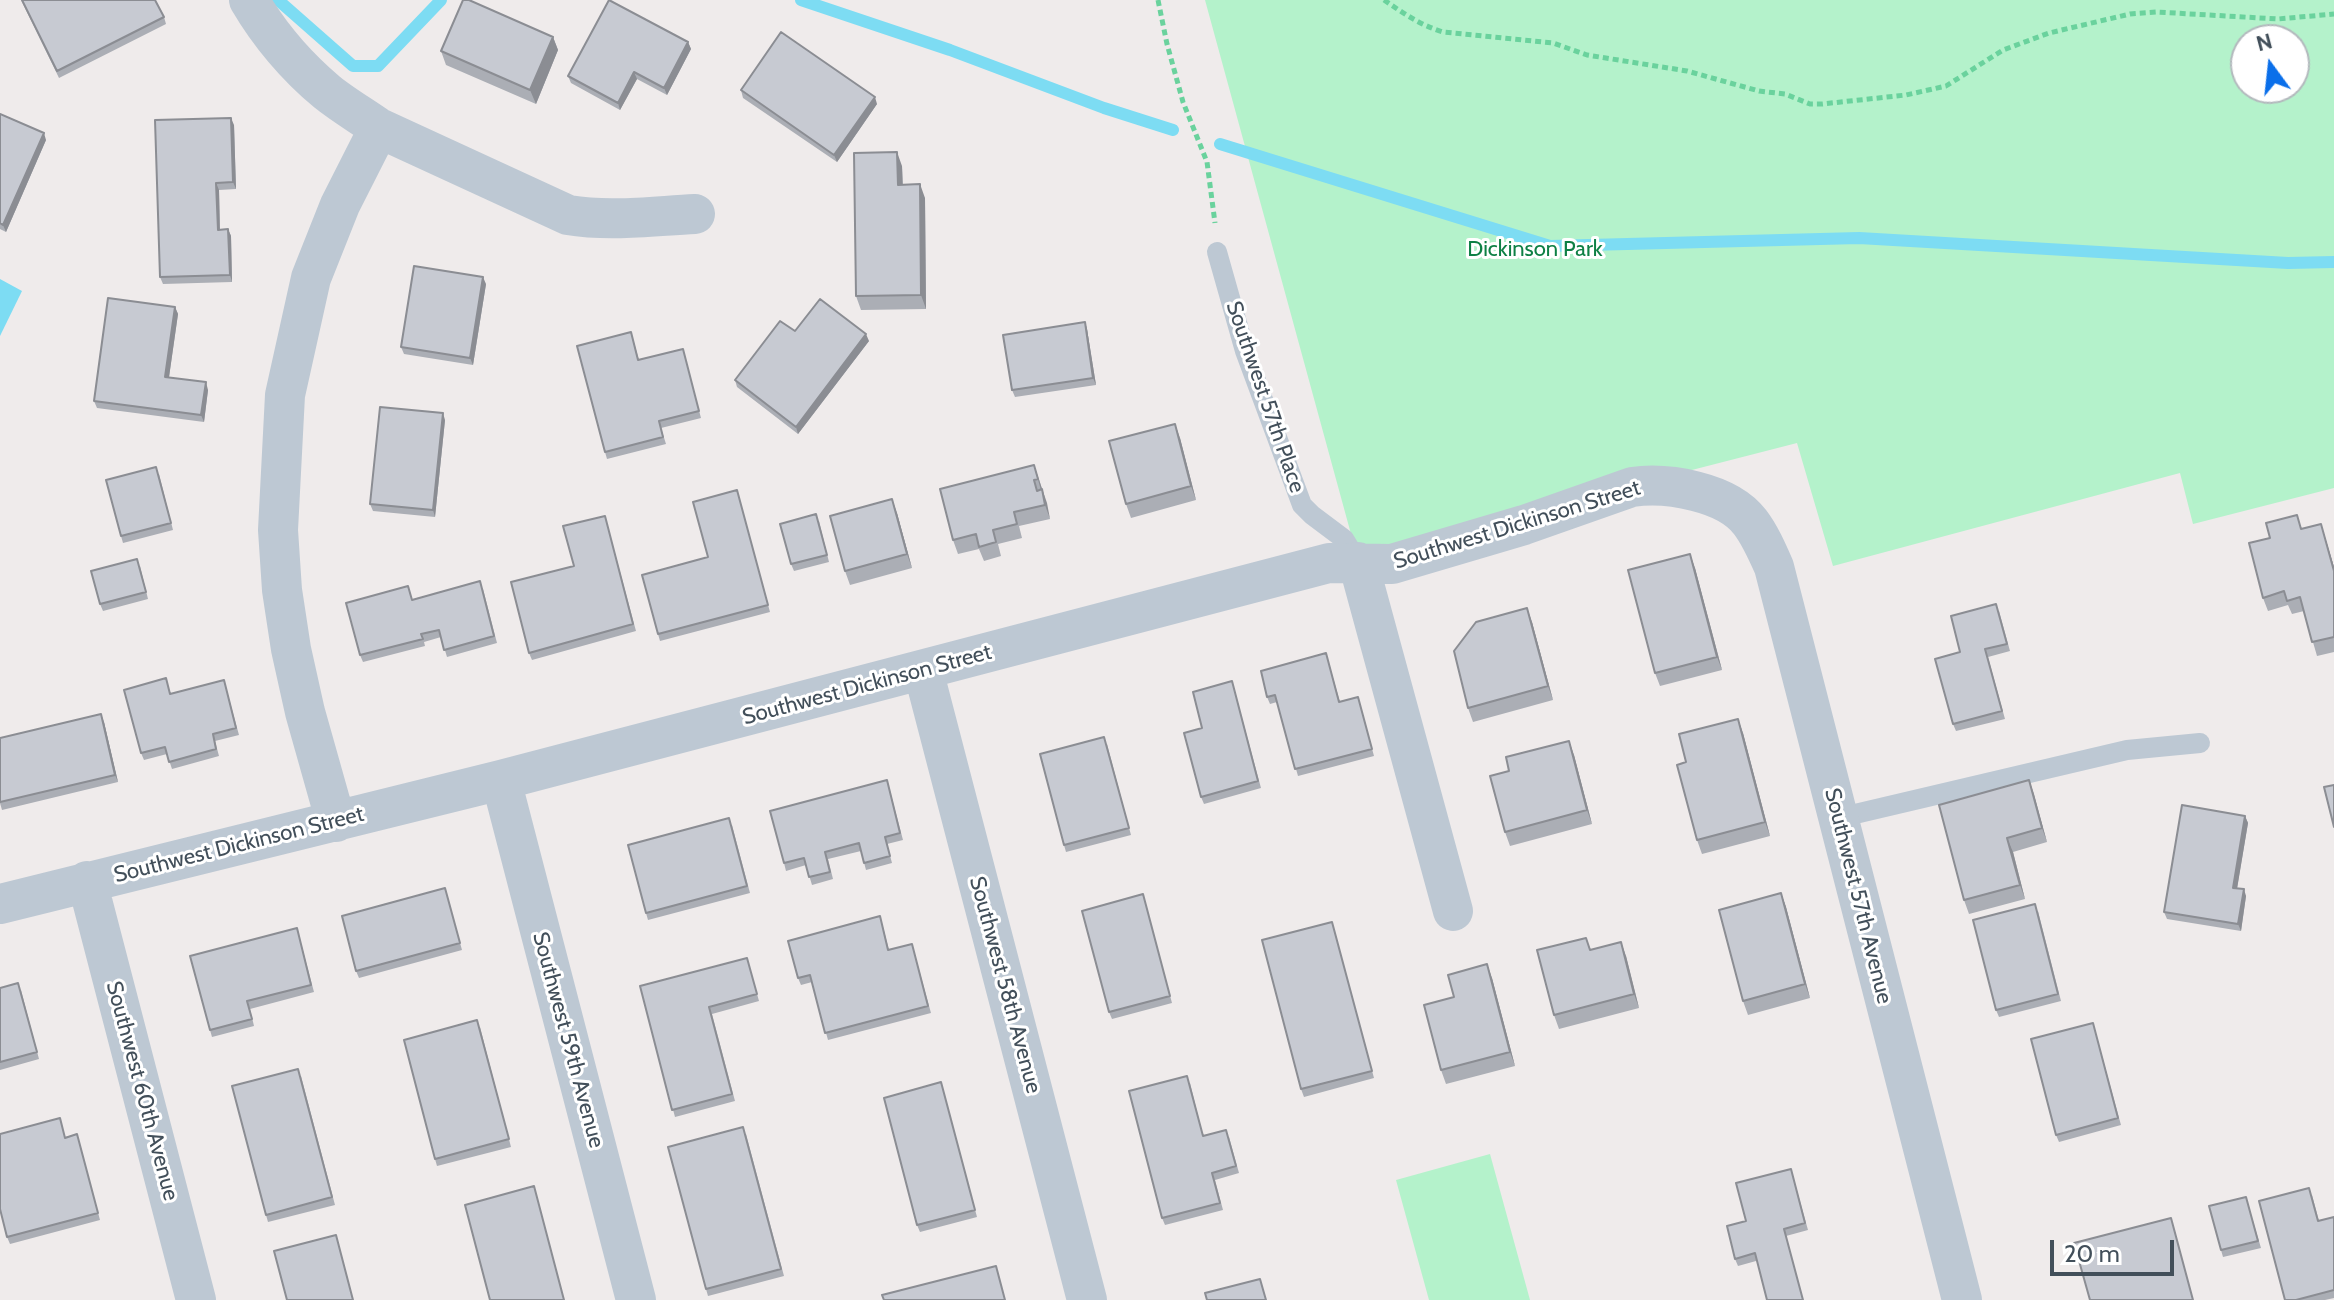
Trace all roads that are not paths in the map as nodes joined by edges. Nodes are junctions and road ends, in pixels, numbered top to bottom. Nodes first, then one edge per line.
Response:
1 (249, 0) edge
2 (379, 128) junction
3 (695, 214) dead end
4 (1217, 252) road end
5 (1730, 505) joint
6 (1358, 562) junction
7 (923, 670) junction
8 (2200, 743) dead end
9 (501, 780) junction
10 (1838, 818) junction
11 (336, 822) junction
12 (87, 881) junction
13 (0, 904) edge
14 (1453, 911) dead end
15 (196, 1300) edge
16 (636, 1300) edge
17 (1087, 1300) edge
18 (1962, 1300) edge

1 - 2 street
2 - 3 street
2 - 11 street
4 - 6 lane, Southwest 57th Place
5 - 6 street, Southwest Dickinson Street
5 - 10 street, Southwest 57th Avenue
6 - 7 street, Southwest Dickinson Street
6 - 14 street, Southwest 57th Place
7 - 9 street, Southwest Dickinson Street
7 - 17 street, Southwest 58th Avenue
8 - 10 lane
9 - 11 street, Southwest Dickinson Street
9 - 16 street, Southwest 59th Avenue
10 - 18 street, Southwest 57th Avenue
11 - 12 street, Southwest Dickinson Street
12 - 13 street, Southwest Dickinson Street
12 - 15 street, Southwest 60th Avenue

